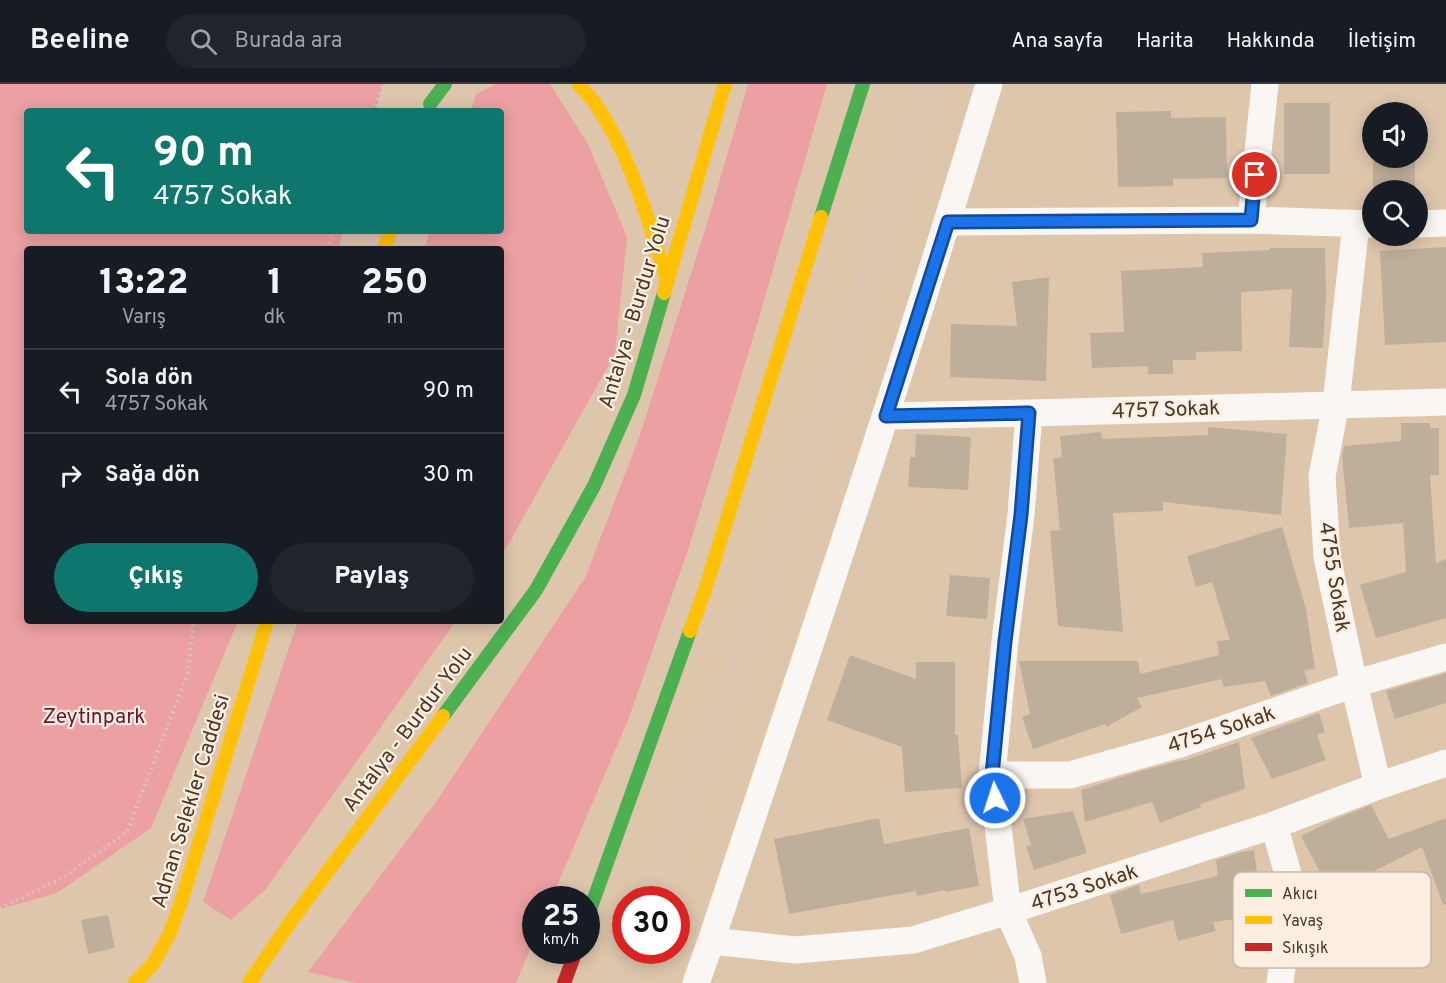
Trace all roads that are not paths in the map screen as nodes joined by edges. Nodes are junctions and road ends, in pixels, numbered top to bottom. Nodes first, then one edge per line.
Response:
1 (435, 84) edge
2 (445, 84) edge
3 (578, 84) edge
4 (725, 84) edge
5 (863, 84) edge
6 (989, 84) edge
7 (1265, 84) edge
8 (429, 108) edge
9 (1251, 220) junction
10 (948, 222) junction
11 (1446, 223) edge
12 (1362, 224) edge
13 (1428, 224) edge
14 (1362, 237) edge
15 (668, 280) junction
16 (1446, 402) edge
17 (1336, 405) junction
18 (1029, 413) junction
19 (886, 416) junction
20 (266, 624) edge
21 (1446, 657) edge
22 (1354, 684) junction
23 (1446, 764) edge
24 (992, 775) junction
25 (1378, 786) junction
26 (1274, 825) junction
27 (1287, 872) edge
28 (599, 886) edge
29 (1008, 911) junction
30 (711, 941) junction
31 (571, 964) edge
32 (1282, 968) edge
33 (134, 983) edge
34 (249, 983) edge
35 (564, 983) edge
36 (696, 983) edge
37 (1033, 983) edge
38 (1280, 983) edge

1 - 8 main road
2 - 8 main road
3 - 15 main road
4 - 15 main road, Antalya - Burdur Yolu
5 - 28 main road
6 - 10 street
7 - 9 street
9 - 10 street
9 - 12 street
10 - 19 street
11 - 13 street
14 - 17 street, 4755 Sokak
15 - 34 main road, Antalya - Burdur Yolu
16 - 17 street, 4757 Sokak
17 - 18 street, 4757 Sokak
17 - 22 street, 4755 Sokak
18 - 19 street, 4757 Sokak
18 - 24 street
19 - 30 street
20 - 33 main road, Adnan Selekler Caddesi
21 - 22 street, 4754 Sokak
22 - 24 street, 4754 Sokak
22 - 25 street, 4755 Sokak
23 - 25 street, 4753 Sokak
24 - 29 street
25 - 26 street, 4753 Sokak
26 - 27 street
26 - 29 street, 4753 Sokak
29 - 30 street, 4753 Sokak
29 - 37 street
30 - 36 street
31 - 35 main road
32 - 38 street

